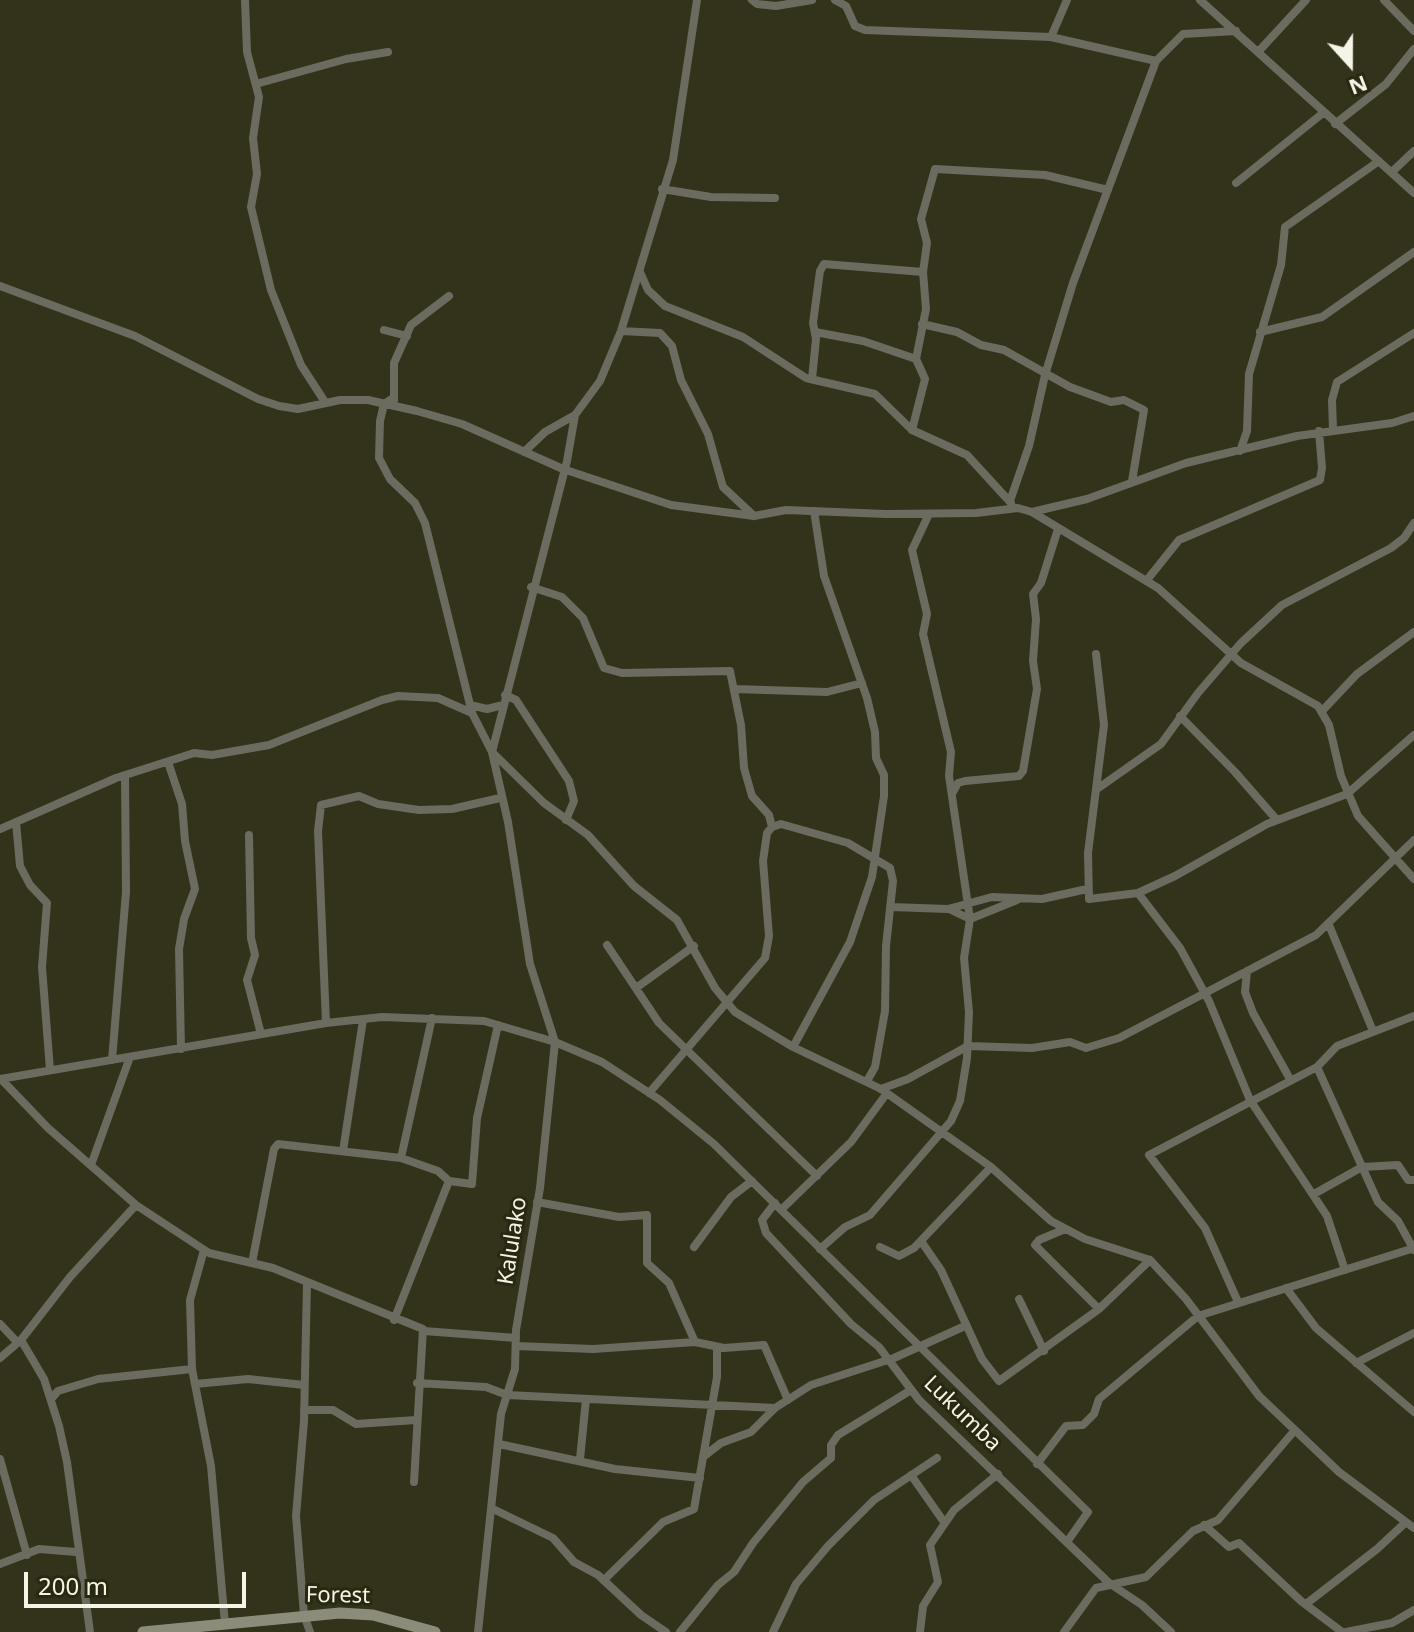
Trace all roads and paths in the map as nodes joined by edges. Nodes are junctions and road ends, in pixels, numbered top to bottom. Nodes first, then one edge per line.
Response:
1 (245, 0) edge
2 (697, 0) edge
3 (752, 0) edge
4 (812, 0) edge
5 (835, 0) edge
6 (1067, 0) edge
7 (1200, 0) edge
8 (1306, 0) edge
9 (1384, 0) edge
10 (1236, 31) junction
11 (1414, 31) edge
12 (1051, 37) junction
13 (1414, 49) edge
14 (388, 52) dead end
15 (1258, 52) junction
16 (1156, 61) junction
17 (256, 84) junction
18 (1323, 113) junction
19 (1335, 124) junction
20 (1414, 151) edge
21 (1379, 161) junction
22 (1392, 172) junction
23 (1236, 183) dead end
24 (662, 189) junction
25 (1108, 190) junction
26 (1414, 193) edge
27 (775, 198) dead end
28 (1414, 252) edge
29 (639, 272) junction
30 (923, 272) junction
31 (0, 286) edge
32 (449, 296) dead end
33 (922, 324) junction
34 (384, 330) dead end
35 (621, 331) junction
36 (408, 332) junction
37 (815, 332) junction
38 (1260, 332) junction
39 (1414, 333) edge
40 (916, 359) junction
41 (1045, 375) junction
42 (812, 379) junction
43 (389, 401) junction
44 (325, 402) junction
45 (575, 415) junction
46 (1414, 416) edge
47 (912, 430) junction
48 (1333, 430) junction
49 (1319, 431) junction
50 (1240, 451) junction
51 (524, 452) junction
52 (563, 469) junction
53 (1132, 481) junction
54 (1010, 501) junction
55 (1018, 508) junction
56 (814, 511) junction
57 (1032, 512) junction
58 (929, 514) junction
59 (754, 516) junction
60 (1414, 523) edge
61 (1058, 529) junction
62 (1147, 580) junction
63 (531, 587) junction
64 (1414, 632) edge
65 (1096, 654) dead end
66 (1231, 655) junction
67 (862, 683) junction
68 (735, 689) junction
69 (505, 695) junction
70 (503, 705) junction
71 (471, 709) junction
72 (1323, 710) junction
73 (1180, 716) junction
74 (1414, 735) edge
75 (492, 752) junction
76 (168, 762) junction
77 (125, 775) junction
78 (1097, 789) junction
79 (953, 792) junction
80 (1347, 794) junction
81 (500, 798) junction
82 (1276, 819) junction
83 (566, 820) junction
84 (16, 822) junction
85 (772, 827) junction
86 (0, 829) edge
87 (249, 835) dead end
88 (1414, 840) edge
89 (1394, 858) junction
90 (876, 859) junction
91 (1414, 879) edge
92 (1087, 889) junction
93 (1138, 893) junction
94 (1017, 899) junction
95 (968, 903) junction
96 (891, 907) junction
97 (948, 909) junction
98 (970, 919) junction
99 (1329, 925) junction
100 (607, 945) dead end
101 (694, 946) junction
102 (1247, 971) junction
103 (636, 988) junction
104 (1205, 993) junction
105 (727, 1004) junction
106 (1414, 1016) edge
107 (432, 1018) junction
108 (363, 1020) junction
109 (326, 1023) junction
110 (498, 1025) junction
111 (1373, 1031) junction
112 (261, 1034) junction
113 (555, 1042) junction
114 (968, 1046) junction
115 (793, 1047) junction
116 (181, 1049) junction
117 (685, 1051) junction
118 (130, 1057) junction
119 (112, 1060) junction
120 (1317, 1067) junction
121 (50, 1070) junction
122 (0, 1079) edge
123 (1290, 1079) junction
124 (867, 1081) junction
125 (884, 1091) junction
126 (649, 1093) junction
127 (1250, 1100) junction
128 (943, 1130) junction
129 (343, 1151) junction
130 (401, 1158) junction
131 (91, 1165) junction
132 (991, 1167) junction
133 (1365, 1168) junction
134 (817, 1176) junction
135 (1414, 1180) edge
136 (449, 1181) junction
137 (752, 1181) junction
138 (1314, 1194) junction
139 (537, 1202) junction
140 (136, 1205) junction
141 (778, 1207) junction
142 (1065, 1229) junction
143 (921, 1241) junction
144 (694, 1247) dead end
145 (880, 1247) dead end
146 (820, 1249) junction
147 (1414, 1249) edge
148 (204, 1250) junction
149 (1150, 1260) junction
150 (252, 1263) junction
151 (1345, 1270) junction
152 (307, 1283) junction
153 (1286, 1288) junction
154 (1019, 1299) dead end
155 (1238, 1302) junction
156 (1099, 1309) junction
157 (1198, 1316) junction
158 (394, 1320) junction
159 (0, 1324) edge
160 (965, 1326) junction
161 (424, 1331) junction
162 (1414, 1333) edge
163 (19, 1341) junction
164 (516, 1342) junction
165 (695, 1342) junction
166 (920, 1344) junction
167 (717, 1347) junction
168 (1044, 1351) junction
169 (0, 1358) edge
170 (888, 1359) junction
171 (1356, 1363) junction
172 (192, 1369) junction
173 (45, 1383) junction
174 (417, 1383) junction
175 (195, 1384) junction
176 (304, 1385) junction
177 (911, 1390) junction
178 (58, 1391) junction
179 (507, 1395) junction
180 (51, 1399) junction
181 (586, 1399) junction
182 (788, 1400) junction
183 (711, 1405) junction
184 (775, 1408) junction
185 (304, 1410) junction
186 (1414, 1412) edge
187 (416, 1420) junction
188 (1295, 1430) junction
189 (499, 1444) junction
190 (703, 1457) junction
191 (937, 1458) dead end
192 (0, 1459) edge
193 (580, 1459) junction
194 (1037, 1464) junction
195 (998, 1474) junction
196 (911, 1475) junction
197 (700, 1478) junction
198 (414, 1482) dead end
199 (493, 1509) junction
200 (944, 1522) junction
201 (1405, 1523) junction
202 (1203, 1524) junction
203 (1414, 1528) edge
204 (1067, 1542) junction
205 (76, 1552) junction
206 (27, 1555) junction
207 (0, 1564) edge
208 (604, 1580) junction
209 (1109, 1583) junction
210 (1306, 1604) junction
211 (1414, 1610) edge
212 (304, 1615) junction
213 (231, 1627) edge
214 (90, 1632) edge
215 (143, 1632) edge
216 (310, 1632) edge
217 (435, 1632) edge
218 (478, 1632) edge
219 (666, 1632) edge
220 (680, 1632) edge
221 (773, 1632) edge
222 (920, 1632) edge
223 (1064, 1632) edge
224 (1171, 1632) edge
225 (1344, 1632) edge

1 - 17 street
2 - 24 street
3 - 4 street
5 - 12 street
6 - 12 street
7 - 10 street
8 - 15 street
9 - 11 street
10 - 15 street
10 - 16 street
12 - 16 street
13 - 19 street
14 - 17 street
15 - 18 street
16 - 25 street
17 - 44 street
18 - 19 street
18 - 23 street
19 - 21 street
20 - 22 street
21 - 22 street
21 - 38 street
22 - 26 street
24 - 27 street
24 - 29 street
25 - 30 street
25 - 41 street
28 - 38 street
29 - 35 street
29 - 42 street
30 - 33 street
30 - 37 street
31 - 44 street
32 - 36 street
33 - 40 street
33 - 41 street
34 - 36 street
35 - 45 street
35 - 59 street
36 - 43 street
37 - 40 street
37 - 42 street
38 - 50 street
39 - 48 street
40 - 47 street
41 - 53 street
41 - 54 street
42 - 47 street
43 - 44 street
43 - 51 street
43 - 71 street
45 - 51 street
45 - 52 street
46 - 48 street
47 - 54 street
48 - 49 street
49 - 50 street
49 - 62 street
50 - 53 street
51 - 52 street
52 - 59 street
52 - 63 street
53 - 57 street
54 - 55 street
55 - 57 street
55 - 58 street
56 - 58 street
56 - 59 street
56 - 67 street
57 - 61 street
58 - 79 street
60 - 66 street
61 - 62 street
61 - 79 street
62 - 66 street
63 - 68 street
63 - 69 street
64 - 72 street
65 - 78 street
66 - 72 street
66 - 73 street
67 - 68 street
67 - 90 street
68 - 85 street
69 - 70 street
69 - 83 street
70 - 71 street
70 - 75 street
71 - 75 street
71 - 76 street
72 - 80 street
73 - 78 street
73 - 82 street
74 - 80 street
75 - 81 street
75 - 83 street
76 - 77 street
76 - 116 street
77 - 84 street
77 - 119 street
78 - 92 street
79 - 95 street
80 - 82 street
80 - 89 street
81 - 109 street
81 - 113 street
82 - 93 street
83 - 101 street
84 - 86 street
84 - 121 street
85 - 90 street
85 - 105 street
87 - 112 street
88 - 89 street
89 - 91 street
89 - 99 street
90 - 96 street
90 - 115 street
92 - 93 street
92 - 94 street
93 - 104 street
94 - 95 street
94 - 98 street
95 - 97 street
95 - 98 street
96 - 97 street
96 - 124 street
97 - 98 street
98 - 114 street
99 - 102 street
99 - 111 street
100 - 103 street
101 - 103 street
101 - 105 street
102 - 104 street
102 - 123 street
103 - 117 street
104 - 114 street
104 - 127 street
105 - 115 street
105 - 117 street
106 - 111 street
107 - 108 street
107 - 110 street
107 - 130 street
108 - 109 street
108 - 129 street
109 - 112 street
110 - 113 street
110 - 136 street
111 - 120 street
112 - 116 street
113 - 126 street
113 - 139 street, Kalulako
114 - 125 street
114 - 128 street
115 - 124 street
116 - 118 street
117 - 126 street
117 - 134 street
118 - 119 street
118 - 131 street
119 - 121 street
120 - 123 street
120 - 133 street
121 - 122 street
122 - 131 street
123 - 127 street
124 - 125 street
125 - 128 street
125 - 134 street
126 - 137 street
127 - 138 street
127 - 155 street
128 - 132 street
128 - 146 street
129 - 130 street
129 - 150 street
130 - 136 street
131 - 140 street
132 - 142 street
132 - 143 street
133 - 135 street
133 - 138 street
133 - 147 street
134 - 141 street
136 - 158 street
137 - 141 street
137 - 144 street
138 - 151 street
139 - 164 street, Kalulako
139 - 165 street
140 - 148 street
140 - 163 street
141 - 146 street
141 - 170 street, Lukumba
142 - 149 street
142 - 156 street
143 - 145 street
143 - 160 street
146 - 166 street
147 - 151 street
148 - 150 street
148 - 172 street
149 - 156 street
149 - 157 street
150 - 152 street
151 - 153 street
152 - 158 street
152 - 176 street
153 - 155 street
153 - 171 street
154 - 168 street
155 - 157 street
156 - 168 street
157 - 188 street
157 - 194 street
158 - 161 street
159 - 163 street
160 - 166 street
160 - 168 street
161 - 164 street
161 - 174 street
162 - 171 street
163 - 169 street
163 - 173 street
164 - 165 street
164 - 179 street, Kalulako
165 - 167 street
166 - 170 street
166 - 194 street
167 - 182 street
167 - 183 street
170 - 177 street, Lukumba
170 - 182 street
171 - 186 street
172 - 175 street
172 - 178 street
173 - 178 street
173 - 180 street
174 - 179 street
174 - 187 street
175 - 176 street
175 - 213 street
176 - 185 street
177 - 195 street, Lukumba
177 - 220 street
178 - 180 street
179 - 181 street
179 - 189 street, Kalulako
180 - 205 street
181 - 183 street
181 - 193 street
182 - 184 street
183 - 184 street
183 - 190 street
184 - 190 street
185 - 187 street
185 - 212 street
187 - 198 street
188 - 201 street
188 - 202 street
189 - 193 street
189 - 199 street, Kalulako
190 - 197 street
191 - 196 street
192 - 206 street
193 - 197 street
194 - 204 street
195 - 200 street
195 - 204 street, Lukumba
196 - 200 street
196 - 221 street
197 - 208 street
199 - 208 street
199 - 218 street, Kalulako
200 - 222 street
201 - 203 street
201 - 210 street
202 - 209 street
202 - 210 street
204 - 209 street, Lukumba
205 - 206 street
205 - 214 street
206 - 207 street
208 - 219 street
209 - 223 street
209 - 224 street, Lukumba
210 - 225 street
211 - 225 street
212 - 213 street, Forest
212 - 216 street
212 - 217 street, Forest
213 - 215 street, Forest

